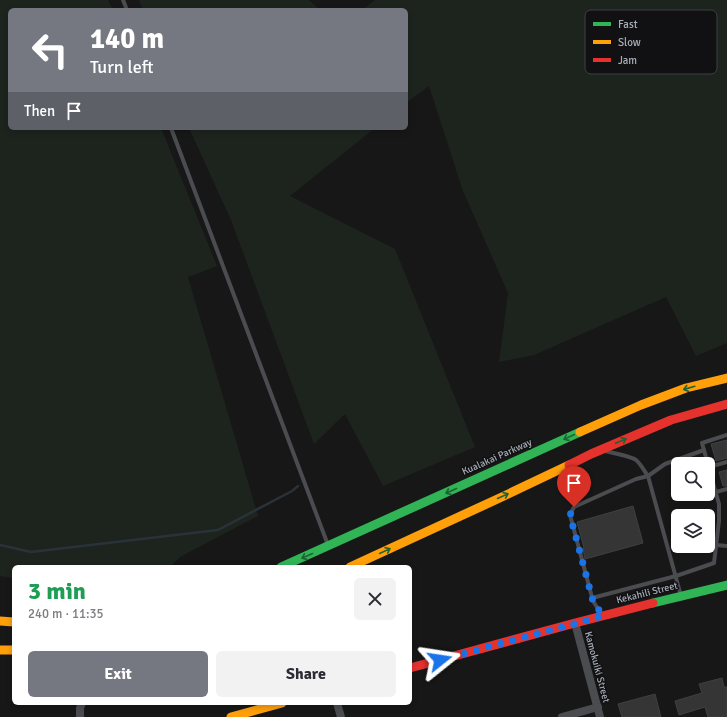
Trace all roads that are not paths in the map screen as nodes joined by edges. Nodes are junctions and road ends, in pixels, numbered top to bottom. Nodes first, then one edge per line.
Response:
1 (172, 130) edge
2 (727, 378) edge
3 (727, 404) edge
4 (727, 435) edge
5 (601, 450) junction
6 (704, 450) junction
7 (706, 457) edge
8 (727, 462) edge
9 (715, 465) edge
10 (648, 476) junction
11 (715, 488) edge
12 (727, 489) edge
13 (716, 492) junction
14 (716, 545) junction
15 (329, 546) junction
16 (727, 546) edge
17 (286, 565) edge
18 (354, 565) edge
19 (676, 576) junction
20 (727, 585) edge
21 (682, 596) junction
22 (592, 598) junction
23 (603, 616) junction
24 (0, 621) edge
25 (12, 622) edge
26 (575, 623) junction
27 (0, 650) edge
28 (12, 650) edge
29 (412, 667) edge
30 (81, 705) edge
31 (275, 705) edge
32 (338, 705) edge
33 (598, 707) junction
34 (80, 717) edge
35 (231, 717) edge
36 (341, 717) edge
37 (562, 717) edge
38 (600, 717) edge

1 - 15 lane
2 -> 15 main road, Kualakai Parkway
5 -> 3 main road
4 - 6 lane
5 - 10 lane
18 -> 5 main road
6 - 7 lane
6 - 10 lane
8 - 9 lane
10 - 19 lane
10 - 22 lane
11 - 13 lane
12 - 13 lane
13 - 14 lane
14 - 16 lane
14 - 19 lane
15 -> 17 main road, Kualakai Parkway
19 - 21 lane
19 - 22 lane
20 - 21 main road, Kekahili Street
21 - 23 main road, Kekahili Street
22 - 23 lane
23 - 26 main road, Kekahili Street
24 - 25 main road
26 - 29 main road, Kekahili Street
26 - 33 street, Kamokuiki Street
27 - 28 main road
30 - 34 street
31 - 35 main road
32 - 36 street
33 - 37 street
33 - 38 street, Kamokuiki Street

